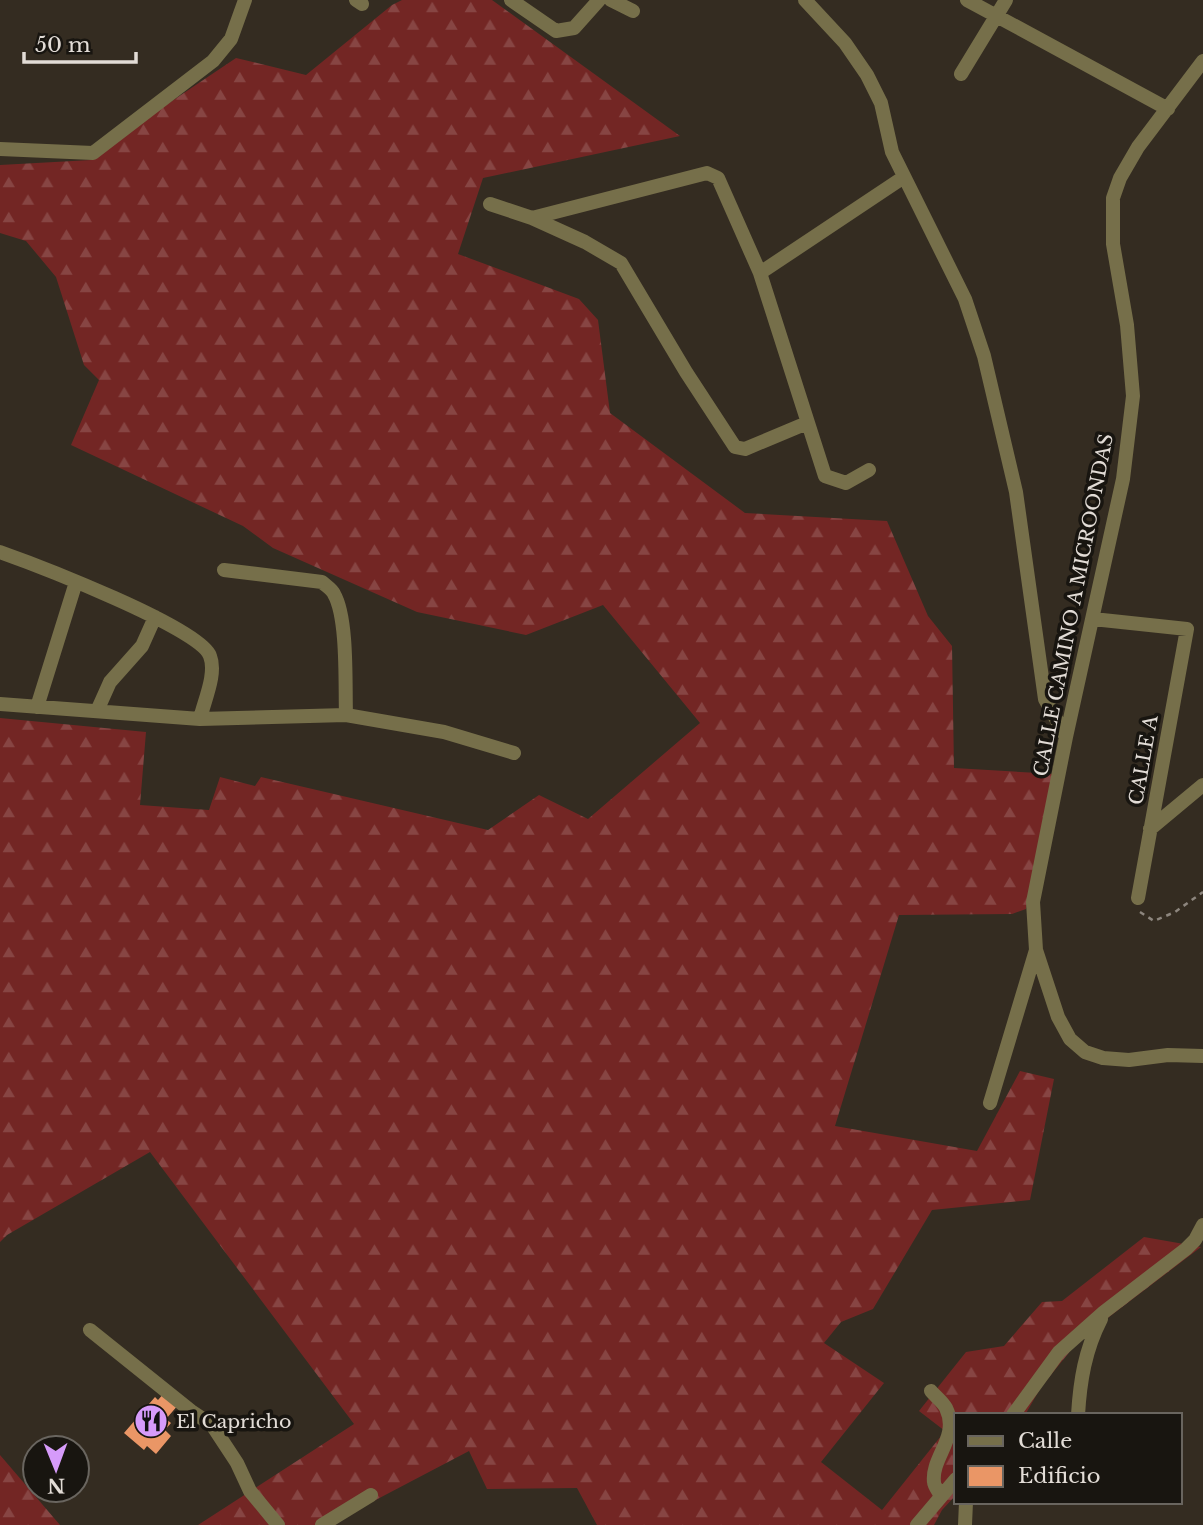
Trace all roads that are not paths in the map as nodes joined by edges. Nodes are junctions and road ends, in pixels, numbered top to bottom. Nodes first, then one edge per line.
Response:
1 (246, 0) edge
2 (511, 0) edge
3 (599, 0) edge
4 (611, 0) edge
5 (805, 0) edge
6 (967, 0) edge
7 (1006, 0) edge
8 (633, 10) dead end
9 (996, 16) junction
10 (1203, 61) edge
11 (961, 74) dead end
12 (1168, 109) junction
13 (0, 149) edge
14 (904, 177) junction
15 (490, 204) dead end
16 (532, 218) junction
17 (760, 273) junction
18 (807, 423) junction
19 (869, 470) dead end
20 (0, 552) edge
21 (224, 570) dead end
22 (76, 582) junction
23 (155, 617) junction
24 (1093, 619) junction
25 (0, 704) edge
26 (37, 708) junction
27 (97, 711) junction
28 (346, 715) junction
29 (200, 719) junction
30 (1066, 737) junction
31 (514, 752) dead end
32 (1203, 785) edge
33 (1150, 829) junction
34 (1138, 898) road end
35 (1036, 950) junction
36 (1203, 1056) edge
37 (990, 1103) dead end
38 (1203, 1225) edge
39 (1104, 1312) junction
40 (90, 1329) dead end
41 (931, 1391) dead end
42 (1014, 1413) edge
43 (1077, 1413) edge
44 (954, 1481) edge
45 (371, 1495) dead end
46 (941, 1496) junction
47 (966, 1504) edge
48 (278, 1525) edge
49 (322, 1525) edge
50 (917, 1525) edge
51 (965, 1525) edge

1 - 13 street
2 - 3 street
4 - 8 street
5 - 14 street
6 - 9 street
7 - 9 street
9 - 11 street
9 - 12 street
10 - 12 street, CALLE CAMINO A MICROONDAS
12 - 24 street, CALLE CAMINO A MICROONDAS
14 - 17 street
14 - 30 street
15 - 16 street
16 - 17 street
16 - 18 street
17 - 18 street
18 - 19 street
20 - 22 street
21 - 28 street
22 - 23 street
22 - 26 street
23 - 27 street
23 - 29 street
24 - 30 street, CALLE CAMINO A MICROONDAS
24 - 33 street, CALLE A
25 - 26 street
26 - 27 street
27 - 29 street
28 - 29 street
28 - 31 street
30 - 35 street, CALLE CAMINO A MICROONDAS
32 - 33 street
33 - 34 street, CALLE A
35 - 36 street, CALLE CAMINO A MICROONDAS
35 - 37 street
38 - 39 street
39 - 42 street
39 - 43 street
40 - 48 street
41 - 46 street
44 - 46 street
45 - 49 street
46 - 50 street
47 - 51 street

